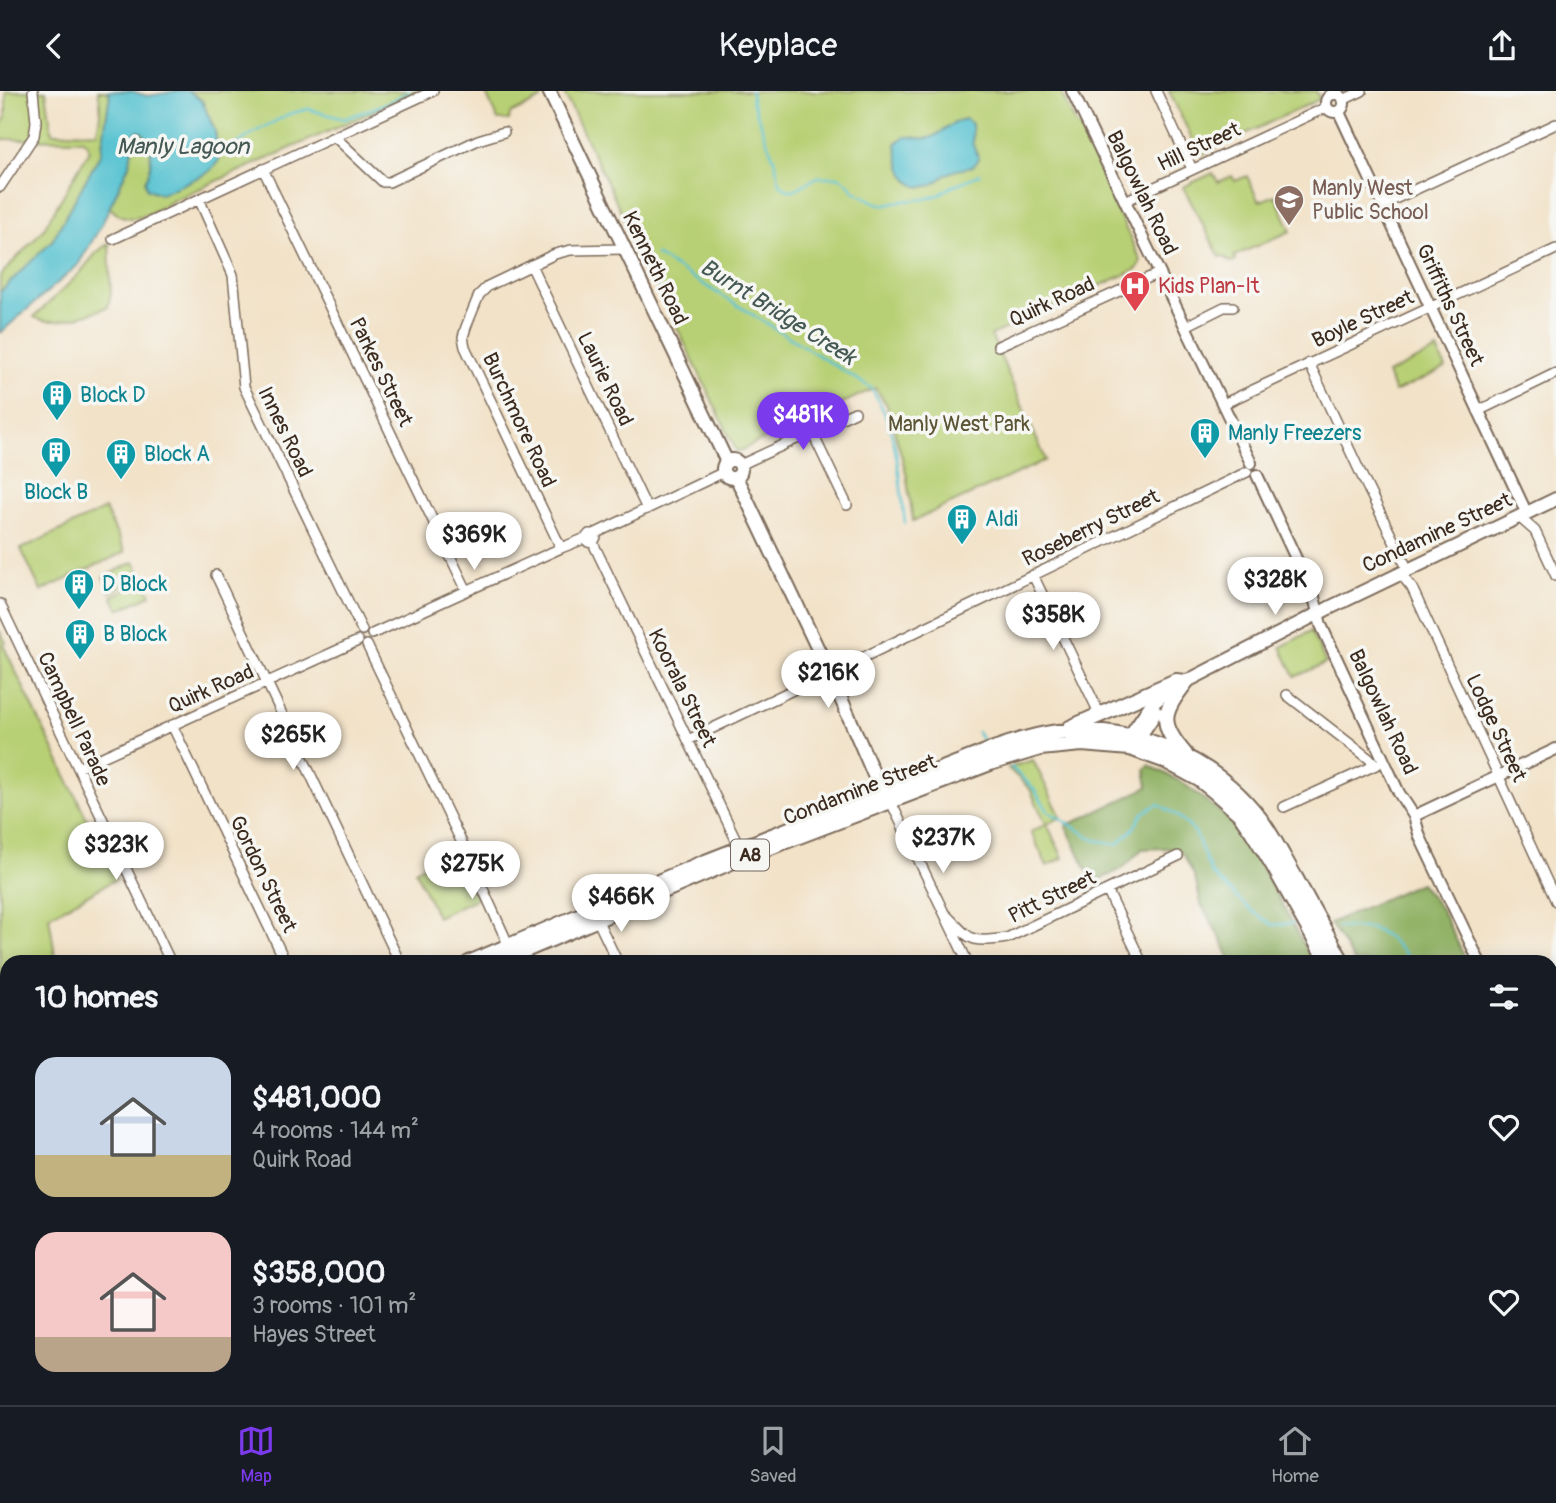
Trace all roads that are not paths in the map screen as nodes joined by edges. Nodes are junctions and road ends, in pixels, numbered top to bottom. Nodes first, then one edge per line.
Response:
1 (33, 91) edge
2 (433, 91) edge
3 (549, 91) edge
4 (1072, 91) edge
5 (1156, 91) edge
6 (1362, 91) edge
7 (1330, 93) edge
8 (1343, 100) junction
9 (1327, 107) junction
10 (1339, 111) junction
11 (1556, 124) edge
12 (503, 132) dead end
13 (335, 137) junction
14 (263, 169) junction
15 (1192, 169) junction
16 (0, 187) edge
17 (199, 199) junction
18 (1125, 201) junction
19 (1382, 205) junction
20 (113, 239) dead end
21 (625, 249) junction
22 (1556, 249) edge
23 (531, 265) junction
24 (1159, 273) junction
25 (1233, 307) dead end
26 (1429, 307) junction
27 (1186, 326) junction
28 (998, 346) dead end
29 (1309, 363) junction
30 (1556, 373) edge
31 (1223, 404) junction
32 (1478, 411) junction
33 (855, 412) dead end
34 (812, 432) junction
35 (732, 469) junction
36 (1252, 470) junction
37 (1556, 499) edge
38 (847, 505) dead end
39 (647, 509) junction
40 (1523, 515) junction
41 (591, 538) junction
42 (561, 548) junction
43 (1404, 571) junction
44 (216, 575) dead end
45 (1033, 575) junction
46 (1556, 576) edge
47 (467, 591) junction
48 (0, 604) edge
49 (1319, 613) junction
50 (362, 630) junction
51 (372, 634) junction
52 (363, 643) junction
53 (830, 673) junction
54 (1186, 682) junction
55 (267, 683) junction
56 (1287, 695) dead end
57 (1100, 715) junction
58 (173, 725) junction
59 (1059, 732) junction
60 (688, 740) junction
61 (1132, 742) junction
62 (1556, 749) edge
63 (1000, 753) junction
64 (1190, 759) junction
65 (1381, 762) junction
66 (78, 768) junction
67 (1499, 776) junction
68 (888, 796) junction
69 (1284, 807) dead end
70 (1414, 816) junction
71 (740, 848) junction
72 (1178, 856) dead end
73 (1107, 890) junction
74 (1556, 901) edge
75 (944, 913) junction
76 (597, 919) junction
77 (509, 946) junction
78 (168, 955) edge
79 (282, 955) edge
80 (396, 955) edge
81 (488, 955) edge
82 (514, 955) edge
83 (614, 955) edge
84 (964, 955) edge
85 (1138, 955) edge
86 (1324, 955) edge
87 (1339, 955) edge
88 (1476, 955) edge

1 - 16 street
2 - 13 street
3 - 21 main road, Kenneth Road
4 - 18 street, Balgowlah Road
5 - 15 street
6 - 8 street
7 - 8 street
7 - 9 street
8 - 10 street
9 - 10 street
9 - 15 street, Hill Street
10 - 19 street, Griffiths Street
11 - 19 street
12 - 13 street
13 - 14 street
14 - 17 street
14 - 47 street, Parkes Street
15 - 18 street, Hill Street
17 - 20 street
17 - 50 street, Innes Road
18 - 24 street, Balgowlah Road
19 - 26 street, Griffiths Street
21 - 23 street, Burchmore Road
21 - 35 main road, Kenneth Road
22 - 26 street, Boyle Street
23 - 39 street, Laurie Road
23 - 42 street, Burchmore Road
24 - 27 street, Balgowlah Road
24 - 28 street, Quirk Road
25 - 27 street
26 - 29 street, Boyle Street
26 - 32 street, Griffiths Street
27 - 31 street, Balgowlah Road
29 - 31 street, Boyle Street
29 - 43 street, Lodge Street
30 - 32 street
31 - 36 street, Balgowlah Road
32 - 40 street, Griffiths Street
33 - 34 street
34 - 35 street
34 - 38 street
35 - 39 street
35 - 53 main road, Kenneth Road
36 - 45 street, Roseberry Street
36 - 49 street, Balgowlah Road
37 - 40 main road, Condamine Street
39 - 41 street
40 - 43 main road, Condamine Street
40 - 46 street, Griffiths Street
41 - 42 street
41 - 60 street, Koorala Street
42 - 47 street
43 - 49 main road, Condamine Street
43 - 67 street, Lodge Street
44 - 55 street
45 - 53 street, Roseberry Street
45 - 57 street
47 - 51 street
48 - 66 street, Campbell Parade
49 - 54 main road, Condamine Street
49 - 65 street, Balgowlah Road
50 - 51 street
50 - 52 street
51 - 52 street
52 - 55 street, Quirk Road
52 - 77 street
53 - 60 street, Roseberry Street
53 - 68 main road, Kenneth Road
54 - 57 highway
54 - 61 main road, Condamine Street
54 - 64 highway
55 - 58 street, Quirk Road
55 - 80 street
56 - 65 street
57 - 59 highway
58 - 66 street, Quirk Road
58 - 79 street, Gordon Street
59 - 61 highway, A8
59 - 63 highway, Condamine Street / A8
60 - 71 street, Koorala Street
61 - 63 highway, Condamine Street / A8
61 - 64 highway, A8
61 - 86 highway, A8
62 - 67 street
63 - 68 highway, Condamine Street / A8
64 - 87 highway, A8
65 - 69 street
65 - 70 street, Balgowlah Road
66 - 78 street, Campbell Parade
67 - 70 street
67 - 74 street, Lodge Street
68 - 71 highway, Condamine Street / A8
68 - 75 street, Kenneth Road
68 - 76 highway, Condamine Street / A8
70 - 88 street, Balgowlah Road
71 - 77 highway, Condamine Street / A8
72 - 73 street, Pitt Street
73 - 75 street, Pitt Street
73 - 85 street
75 - 84 street, Kenneth Road
76 - 82 highway, Condamine Street / A8
76 - 83 street
77 - 81 highway, Condamine Street / A8

